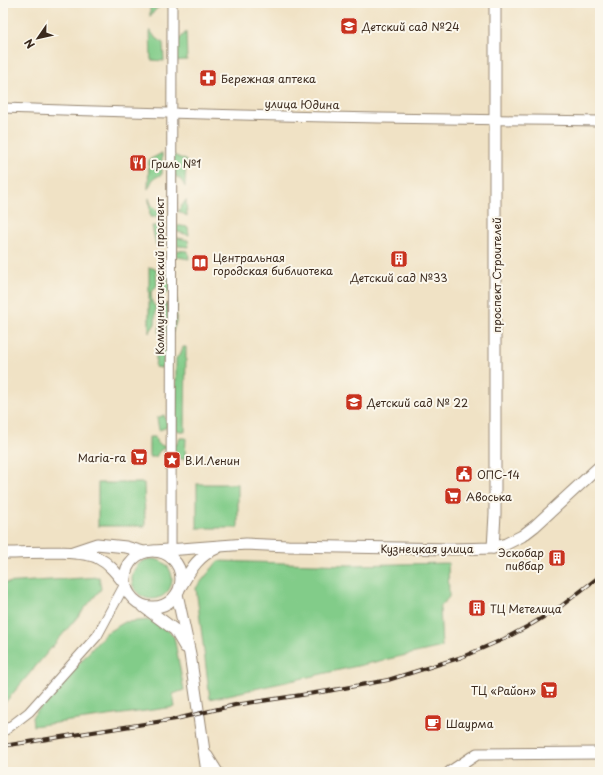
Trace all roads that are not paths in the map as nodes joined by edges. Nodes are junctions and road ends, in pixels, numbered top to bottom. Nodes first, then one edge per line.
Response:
1 (172, 3) edge
2 (495, 3) edge
3 (3, 108) edge
4 (171, 114) junction
5 (496, 120) junction
6 (600, 121) edge
7 (600, 466) edge
8 (226, 545) junction
9 (493, 548) junction
10 (171, 549) junction
11 (72, 552) junction
12 (150, 552) junction
13 (3, 553) edge
14 (125, 584) junction
15 (179, 591) junction
16 (140, 604) junction
17 (190, 654) junction
18 (3, 732) edge
19 (204, 751) junction
20 (600, 753) edge
21 (460, 768) edge
22 (207, 772) edge
23 (217, 772) edge
24 (450, 772) edge

1 - 4 street, Коммунистический проспект
2 - 5 main road, проспект Строителей
3 - 4 street, улица Юдина
4 - 5 street, улица Юдина
4 - 10 street, Коммунистический проспект
5 - 6 street, улица Юдина
5 - 9 main road, проспект Строителей
7 - 9 main road, Кузнецкая улица
8 - 9 main road, Кузнецкая улица
8 - 10 main road, Кузнецкая улица
8 - 15 main road
10 - 12 main road, Кузнецкая улица
11 - 12 main road
11 - 13 main road
11 - 14 main road
12 - 14 main road
12 - 15 main road
14 - 16 main road
14 - 18 street
15 - 16 main road
15 - 17 main road
16 - 17 main road
17 - 19 main road
19 - 22 main road
19 - 23 main road
20 - 21 main road
21 - 24 main road

